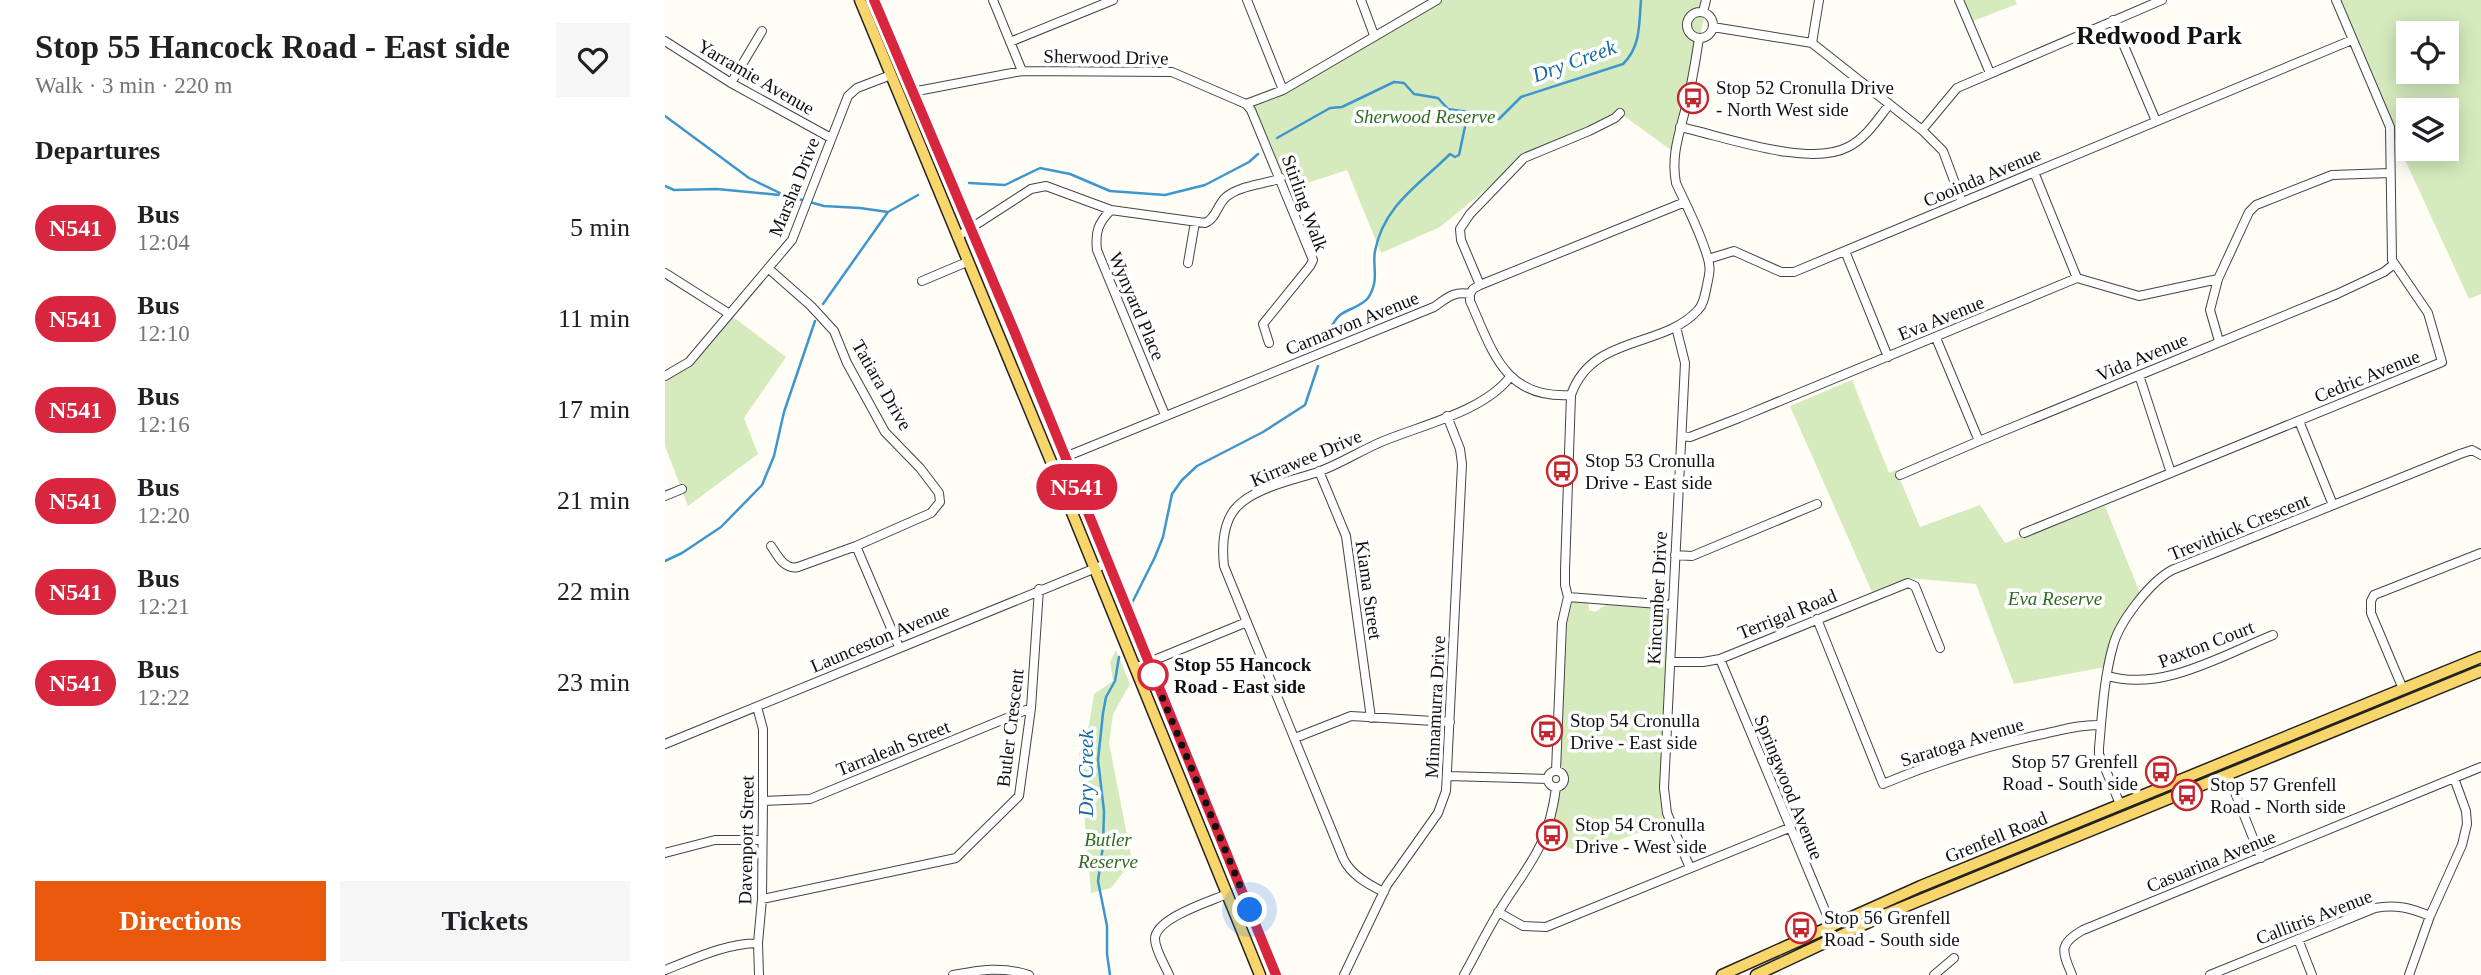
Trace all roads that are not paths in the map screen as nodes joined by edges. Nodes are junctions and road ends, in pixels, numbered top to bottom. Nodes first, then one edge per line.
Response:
1 (860, 0) edge
2 (874, 0) edge
3 (993, 0) edge
4 (1113, 0) edge
5 (1247, 0) edge
6 (1361, 0) edge
7 (1437, 0) edge
8 (1706, 0) edge
9 (1819, 0) edge
10 (1959, 0) edge
11 (2162, 0) edge
12 (2336, 0) edge
13 (1703, 12) junction
14 (2113, 20) junction
15 (1713, 27) junction
16 (762, 31) dead end
17 (1374, 35) junction
18 (1699, 38) junction
19 (2352, 40) junction
20 (665, 41) edge
21 (1010, 42) junction
22 (1812, 43) junction
23 (1022, 71) junction
24 (1990, 73) junction
25 (891, 75) junction
26 (731, 83) junction
27 (1283, 90) junction
28 (912, 92) junction
29 (1246, 104) junction
30 (1889, 105) junction
31 (1620, 113) dead end
32 (2156, 121) junction
33 (1680, 127) junction
34 (1922, 130) junction
35 (831, 138) junction
36 (2034, 172) junction
37 (2390, 173) junction
38 (1281, 178) junction
39 (1685, 202) junction
40 (1962, 202) junction
41 (1111, 210) junction
42 (1195, 222) junction
43 (970, 229) junction
44 (957, 237) junction
45 (1845, 251) junction
46 (1708, 259) junction
47 (967, 262) junction
48 (1188, 263) dead end
49 (2394, 264) junction
50 (769, 269) junction
51 (665, 274) edge
52 (2077, 278) junction
53 (2218, 279) junction
54 (922, 281) dead end
55 (1480, 285) junction
56 (1470, 293) junction
57 (728, 313) junction
58 (1677, 327) junction
59 (1936, 338) junction
60 (2219, 341) junction
61 (1269, 343) dead end
62 (1888, 357) junction
63 (665, 376) edge
64 (2139, 376) junction
65 (1510, 377) junction
66 (1571, 395) junction
67 (1165, 415) junction
68 (1447, 416) junction
69 (2298, 421) junction
70 (1682, 436) junction
71 (1979, 441) junction
72 (2481, 455) edge
73 (1065, 457) junction
74 (1052, 462) junction
75 (1319, 471) junction
76 (2171, 473) junction
77 (1900, 475) dead end
78 (682, 489) dead end
79 (665, 496) edge
80 (1817, 504) dead end
81 (2333, 505) junction
82 (2024, 533) dead end
83 (771, 546) dead end
84 (856, 546) junction
85 (2481, 552) edge
86 (1675, 555) junction
87 (1108, 563) junction
88 (1094, 568) junction
89 (1039, 590) junction
90 (1568, 597) junction
91 (1672, 605) junction
92 (1818, 618) junction
93 (1247, 622) junction
94 (2273, 635) dead end
95 (899, 647) junction
96 (1940, 648) dead end
97 (2481, 657) edge
98 (1720, 659) junction
99 (1148, 662) junction
100 (1670, 662) junction
101 (1135, 668) junction
102 (2481, 671) edge
103 (2108, 676) junction
104 (2403, 689) junction
105 (2408, 701) junction
106 (757, 707) junction
107 (1031, 708) junction
108 (1371, 718) junction
109 (1450, 722) junction
110 (2101, 725) junction
111 (1294, 738) junction
112 (665, 744) edge
113 (2223, 762) junction
114 (2481, 767) edge
115 (1556, 771) junction
116 (2228, 775) junction
117 (1448, 776) junction
118 (2454, 778) junction
119 (1548, 779) junction
120 (1556, 788) junction
121 (763, 801) junction
122 (2120, 804) junction
123 (2125, 817) junction
124 (1789, 828) junction
125 (762, 840) junction
126 (665, 853) edge
127 (2261, 858) junction
128 (1690, 868) junction
129 (1384, 892) junction
130 (1227, 894) junction
131 (762, 899) junction
132 (1498, 912) junction
133 (2430, 916) junction
134 (1832, 927) junction
135 (2298, 939) junction
136 (758, 943) junction
137 (1954, 958) dead end
138 (665, 970) edge
139 (1736, 972) edge
140 (759, 975) edge
141 (953, 975) edge
142 (1028, 975) edge
143 (1170, 975) edge
144 (1260, 975) edge
145 (1276, 975) edge
146 (1344, 975) edge
147 (1464, 975) edge
148 (1722, 975) edge
149 (1756, 975) edge
150 (1934, 975) edge
151 (2073, 975) edge
152 (2210, 975) edge
153 (2312, 975) edge
154 (2409, 975) edge

1 - 25 main road
2 - 28 main road
3 - 21 street
4 - 21 street
5 - 27 street
6 - 17 street
7 - 17 street
8 - 13 street
9 - 22 street
10 - 24 street
11 - 14 street
12 - 19 street
13 - 15 street
13 - 18 street
14 - 24 street
14 - 32 street
15 - 18 street
15 - 22 street
16 - 26 street
17 - 27 street
18 - 33 street
19 - 32 street, Cooinda Avenue
19 - 37 street
20 - 26 street, Yarramie Avenue
21 - 23 street
22 - 30 street
23 - 28 street, Sherwood Drive
23 - 29 street, Sherwood Drive
24 - 34 street
25 - 35 street, Marsha Drive
25 - 44 main road
26 - 35 street, Yarramie Avenue
27 - 29 street
28 - 43 main road
29 - 38 street, Stirling Walk
30 - 33 street
30 - 34 street
31 - 55 street
32 - 36 street, Cooinda Avenue
33 - 39 street
34 - 40 street
35 - 50 street, Marsha Drive
36 - 40 street, Cooinda Avenue
36 - 52 street
37 - 49 street
37 - 53 street
38 - 42 street
38 - 61 street, Stirling Walk
39 - 46 street
39 - 55 street, Carnarvon Avenue
40 - 45 street, Cooinda Avenue
41 - 42 street
41 - 43 street
41 - 67 street, Wynyard Place
42 - 48 street
43 - 44 street
43 - 73 main road
44 - 47 main road
45 - 46 street, Cooinda Avenue
45 - 62 street
46 - 58 street
47 - 54 street
47 - 74 main road
49 - 60 street, Vida Avenue
49 - 69 street, Cedric Avenue
50 - 57 street, Marsha Drive
50 - 84 street, Tatiara Drive
51 - 57 street
52 - 53 street
52 - 59 street, Eva Avenue
53 - 60 street
55 - 56 street, Carnarvon Avenue
56 - 65 street
56 - 67 street, Carnarvon Avenue
57 - 63 street, Marsha Drive
58 - 66 street
58 - 70 street, Kincumber Drive
59 - 62 street, Eva Avenue
59 - 71 street
60 - 64 street, Vida Avenue
62 - 70 street, Eva Avenue
64 - 71 street, Vida Avenue
64 - 76 street
65 - 66 street
65 - 68 street, Kirrawee Drive
66 - 90 street
67 - 73 street, Carnarvon Avenue
68 - 75 street, Kirrawee Drive
68 - 109 street, Minnamurra Drive
69 - 76 street, Cedric Avenue
69 - 81 street
70 - 86 street, Kincumber Drive
71 - 77 street, Vida Avenue
72 - 81 street, Trevithick Crescent
73 - 74 main road
73 - 87 main road
74 - 88 main road
75 - 93 street, Kirrawee Drive
75 - 108 street, Kiama Street
76 - 82 street, Cedric Avenue
78 - 79 street
80 - 86 street
81 - 103 street, Trevithick Crescent
83 - 84 street, Tatiara Drive
84 - 95 street
85 - 104 street
86 - 91 street, Kincumber Drive
87 - 88 street, Launceston Avenue
87 - 99 main road
88 - 89 street, Launceston Avenue
88 - 101 main road
89 - 95 street, Launceston Avenue
89 - 107 street, Butler Crescent
90 - 91 street
90 - 115 street
91 - 100 street, Kincumber Drive
92 - 96 street, Terrigal Road
92 - 98 street, Terrigal Road
92 - 110 street, Saratoga Avenue
93 - 99 street
93 - 111 street, Kirrawee Drive
94 - 103 street, Paxton Court
95 - 106 street, Launceston Avenue
97 - 104 main road, Grenfell Road
98 - 100 street, Terrigal Road
98 - 124 street, Springwood Avenue
99 - 101 street
99 - 145 main road
100 - 128 street, Kincumber Drive
101 - 130 main road
102 - 105 main road, Grenfell Road
103 - 110 street, Trevithick Crescent
104 - 105 main road
104 - 113 main road, Grenfell Road
105 - 116 main road, Grenfell Road
106 - 112 street, Launceston Avenue
106 - 121 street, Davenport Street
107 - 121 street, Tarraleah Street
107 - 131 street, Butler Crescent
108 - 109 street
108 - 111 street
109 - 117 street, Minnamurra Drive
110 - 122 street, Trevithick Crescent
111 - 129 street, Kirrawee Drive
113 - 116 main road
113 - 122 main road, Grenfell Road
114 - 118 street, Casuarina Avenue
115 - 119 street
115 - 120 street
116 - 123 main road, Grenfell Road
116 - 127 street
117 - 119 street
117 - 129 street, Minnamurra Drive
118 - 127 street, Casuarina Avenue
118 - 133 street
119 - 120 street
120 - 132 street
121 - 125 street, Davenport Street
122 - 123 main road
122 - 134 main road, Grenfell Road
123 - 149 main road, Grenfell Road
124 - 128 street
124 - 134 street, Springwood Avenue
125 - 126 street
125 - 131 street, Davenport Street
127 - 151 street, Casuarina Avenue
128 - 132 street
129 - 146 street, Minnamurra Drive
130 - 143 street
130 - 144 main road
131 - 136 street, Davenport Street
132 - 147 street
133 - 135 street, Callitris Avenue
133 - 154 street
134 - 139 main road, Grenfell Road
135 - 152 street, Callitris Avenue
135 - 153 street
136 - 138 street
136 - 140 street, Davenport Street
137 - 150 street
139 - 148 main road, Grenfell Road
141 - 142 street

